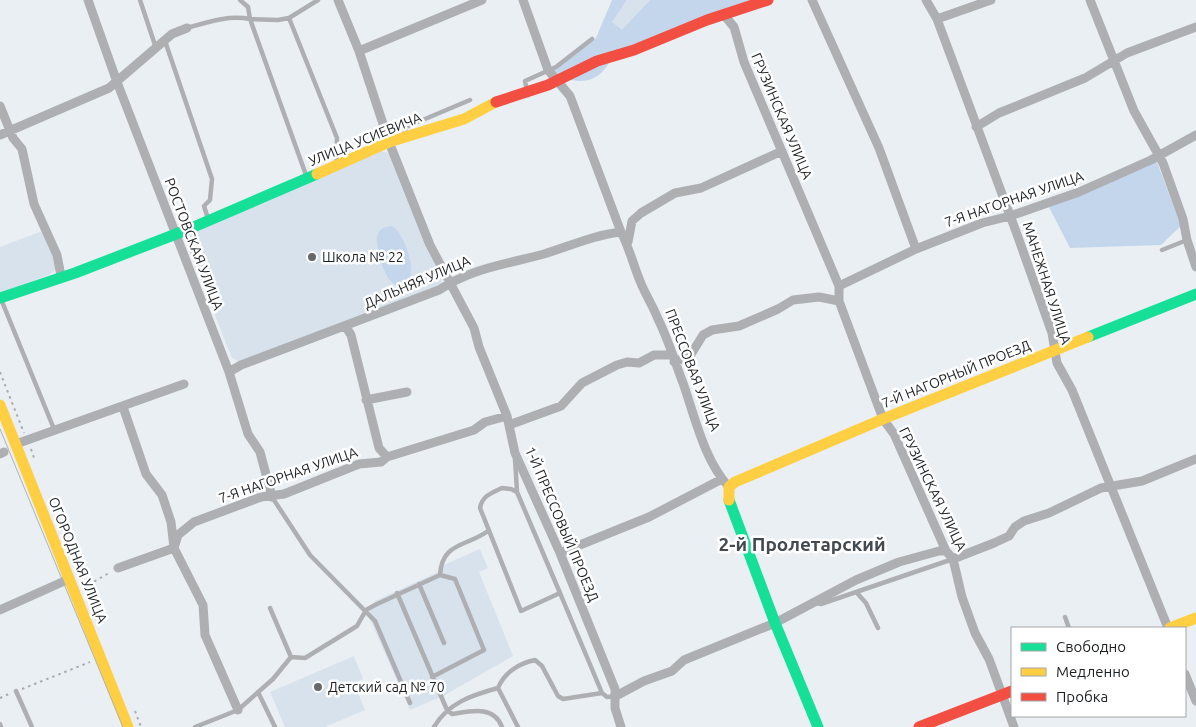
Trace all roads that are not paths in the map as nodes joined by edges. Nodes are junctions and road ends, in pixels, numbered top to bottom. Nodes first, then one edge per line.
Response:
1 (88, 0) edge
2 (140, 0) edge
3 (240, 0) edge
4 (318, 0) edge
5 (338, 0) edge
6 (482, 0) edge
7 (523, 0) edge
8 (768, 0) edge
9 (812, 0) edge
10 (926, 0) edge
11 (991, 0) edge
12 (1090, 0) edge
13 (724, 15) junction
14 (289, 18) junction
15 (250, 19) junction
16 (937, 19) junction
17 (1196, 27) edge
18 (187, 28) joint
19 (592, 38) dead end
20 (165, 41) junction
21 (156, 48) junction
22 (359, 51) junction
23 (1113, 60) junction
24 (548, 70) junction
25 (556, 81) junction
26 (117, 82) junction
27 (527, 91) junction
28 (470, 100) dead end
29 (0, 106) edge
30 (976, 128) junction
31 (10, 131) junction
32 (0, 135) edge
33 (1196, 135) edge
34 (404, 138) junction
35 (389, 142) junction
36 (782, 151) junction
37 (1160, 156) junction
38 (336, 165) junction
39 (307, 178) junction
40 (1010, 216) junction
41 (208, 220) junction
42 (621, 232) junction
43 (176, 234) junction
44 (1187, 240) junction
45 (628, 242) junction
46 (916, 248) junction
47 (1162, 250) dead end
48 (1196, 267) edge
49 (61, 276) junction
50 (449, 283) junction
51 (840, 286) junction
52 (1196, 294) edge
53 (0, 298) edge
54 (839, 300) junction
55 (346, 327) junction
56 (1055, 350) junction
57 (673, 359) junction
58 (228, 372) junction
59 (184, 384) dead end
60 (407, 392) dead end
61 (366, 400) junction
62 (0, 405) edge
63 (123, 407) junction
64 (883, 419) junction
65 (508, 421) junction
66 (54, 429) junction
67 (16, 444) junction
68 (515, 453) junction
69 (387, 456) junction
70 (1196, 459) edge
71 (726, 483) junction
72 (1111, 486) junction
73 (517, 492) junction
74 (272, 497) junction
75 (488, 531) junction
76 (174, 548) junction
77 (946, 551) junction
78 (560, 554) junction
79 (953, 559) junction
80 (118, 568) road end
81 (440, 575) junction
82 (69, 579) junction
83 (419, 584) junction
84 (397, 593) junction
85 (560, 593) junction
86 (857, 593) junction
87 (814, 602) junction
88 (270, 608) dead end
89 (0, 610) edge
90 (366, 610) junction
91 (1066, 617) dead end
92 (1196, 618) edge
93 (775, 623) junction
94 (1069, 627) edge
95 (1169, 627) edge
96 (1172, 627) edge
97 (878, 628) dead end
98 (444, 643) dead end
99 (291, 657) junction
100 (1186, 676) edge
101 (432, 677) junction
102 (498, 688) junction
103 (16, 692) road end
104 (258, 692) junction
105 (1007, 693) edge
106 (602, 694) junction
107 (616, 696) junction
108 (1196, 701) edge
109 (410, 703) dead end
110 (238, 710) junction
111 (447, 710) junction
112 (1011, 712) edge
113 (32, 727) edge
114 (128, 727) edge
115 (195, 727) edge
116 (275, 727) edge
117 (434, 727) edge
118 (502, 727) edge
119 (518, 727) edge
120 (620, 727) edge
121 (818, 727) edge
122 (919, 727) edge

1 - 26 street, РОСТОВСКАЯ УЛИЦА
2 - 21 lane
3 - 15 lane
4 - 14 lane
5 - 22 street, 1-Й ПРЕССОВЫЙ ПРОЕЗД
6 - 22 street
7 - 24 street, ПРЕССОВАЯ УЛИЦА
8 - 13 street, УЛИЦА УСИЕВИЧА
9 - 46 street
10 - 16 street, МАНЕЖНАЯ УЛИЦА
11 - 16 street
12 - 23 street
13 - 25 street, УЛИЦА УСИЕВИЧА
13 - 36 street, ГРУЗИНСКАЯ УЛИЦА
14 - 15 lane
14 - 38 lane
15 - 18 lane
15 - 39 lane
16 - 30 street, МАНЕЖНАЯ УЛИЦА
17 - 23 street
18 - 20 street
19 - 24 lane
20 - 21 street
20 - 41 lane
21 - 26 street
22 - 35 street, 1-Й ПРЕССОВЫЙ ПРОЕЗД
23 - 30 street
23 - 37 street
24 - 25 street, ПРЕССОВАЯ УЛИЦА
24 - 27 lane
25 - 27 street, УЛИЦА УСИЕВИЧА
25 - 42 street, ПРЕССОВАЯ УЛИЦА
26 - 31 street
26 - 43 street, РОСТОВСКАЯ УЛИЦА
27 - 34 street, УЛИЦА УСИЕВИЧА
28 - 34 lane
29 - 31 street
30 - 40 street, МАНЕЖНАЯ УЛИЦА
31 - 32 street
31 - 49 street
33 - 37 street, 7-Я НАГОРНАЯ УЛИЦА
34 - 35 street, УЛИЦА УСИЕВИЧА
35 - 38 street, УЛИЦА УСИЕВИЧА
35 - 50 street, 1-Й ПРЕССОВЫЙ ПРОЕЗД
36 - 45 street
36 - 51 street, ГРУЗИНСКАЯ УЛИЦА
37 - 40 street, 7-Я НАГОРНАЯ УЛИЦА
37 - 44 street
38 - 39 street, УЛИЦА УСИЕВИЧА
39 - 41 street, УЛИЦА УСИЕВИЧА
40 - 46 street, 7-Я НАГОРНАЯ УЛИЦА
40 - 56 street, МАНЕЖНАЯ УЛИЦА
41 - 43 street, УЛИЦА УСИЕВИЧА
42 - 45 street, ПРЕССОВАЯ УЛИЦА
42 - 50 street, ДАЛЬНЯЯ УЛИЦА
43 - 49 street, УЛИЦА УСИЕВИЧА
43 - 58 street, РОСТОВСКАЯ УЛИЦА
44 - 47 lane
44 - 48 street
45 - 57 street, ПРЕССОВАЯ УЛИЦА
46 - 51 street, 7-Я НАГОРНАЯ УЛИЦА
49 - 53 street, УЛИЦА УСИЕВИЧА
50 - 55 street, ДАЛЬНЯЯ УЛИЦА
50 - 65 street, 1-Й ПРЕССОВЫЙ ПРОЕЗД
51 - 54 street, ГРУЗИНСКАЯ УЛИЦА
52 - 56 street, 7-Й НАГОРНЫЙ ПРОЕЗД
53 - 66 lane
54 - 57 street, 7-Я НАГОРНАЯ УЛИЦА
54 - 64 street, ГРУЗИНСКАЯ УЛИЦА
55 - 58 street, ДАЛЬНЯЯ УЛИЦА
55 - 61 street
56 - 64 street, 7-Й НАГОРНЫЙ ПРОЕЗД
56 - 72 street, МАНЕЖНАЯ УЛИЦА
57 - 65 street, 7-Я НАГОРНАЯ УЛИЦА
57 - 71 street, ПРЕССОВАЯ УЛИЦА
58 - 74 street, РОСТОВСКАЯ УЛИЦА
59 - 63 street
60 - 61 street
61 - 69 street
62 - 67 street, ОГОРОДНАЯ УЛИЦА
63 - 66 street
63 - 76 street
64 - 71 street, 7-Й НАГОРНЫЙ ПРОЕЗД
64 - 77 street, ГРУЗИНСКАЯ УЛИЦА
65 - 68 street, 1-Й ПРЕССОВЫЙ ПРОЕЗД
65 - 69 street, 7-Я НАГОРНАЯ УЛИЦА
66 - 67 street
67 - 82 street, ОГОРОДНАЯ УЛИЦА
68 - 73 lane
68 - 78 street, 1-Й ПРЕССОВЫЙ ПРОЕЗД
69 - 74 street, 7-Я НАГОРНАЯ УЛИЦА
70 - 72 street
71 - 78 street, 7-Й НАГОРНЫЙ ПРОЕЗД
71 - 93 street, ПРЕССОВАЯ УЛИЦА
72 - 79 street
72 - 95 street, МАНЕЖНАЯ УЛИЦА
73 - 75 lane
73 - 85 lane
74 - 76 street, 7-Я НАГОРНАЯ УЛИЦА
74 - 90 lane
75 - 81 lane
75 - 85 lane
76 - 80 street
76 - 110 street
77 - 79 street, ГРУЗИНСКАЯ УЛИЦА
77 - 87 street
78 - 107 street, 1-Й ПРЕССОВЫЙ ПРОЕЗД
79 - 86 lane
79 - 105 street, ГРУЗИНСКАЯ УЛИЦА
81 - 83 lane
81 - 101 lane
82 - 89 street
82 - 114 street, ОГОРОДНАЯ УЛИЦА
83 - 84 lane
83 - 98 lane
84 - 90 lane
84 - 101 lane
85 - 106 lane
86 - 87 lane
86 - 97 lane
87 - 93 street
88 - 99 lane
90 - 99 lane
90 - 109 lane
91 - 94 lane
92 - 96 street
93 - 107 street
93 - 121 street, ПРЕССОВАЯ УЛИЦА
99 - 104 lane
100 - 108 street
101 - 111 lane
102 - 106 lane
102 - 111 lane
102 - 119 lane
103 - 113 lane
104 - 110 lane
104 - 116 lane
105 - 112 street, ГРУЗИНСКАЯ УЛИЦА
105 - 122 street
106 - 107 lane
107 - 120 street, 1-Й ПРЕССОВЫЙ ПРОЕЗД
110 - 115 lane
111 - 117 lane
111 - 118 lane

